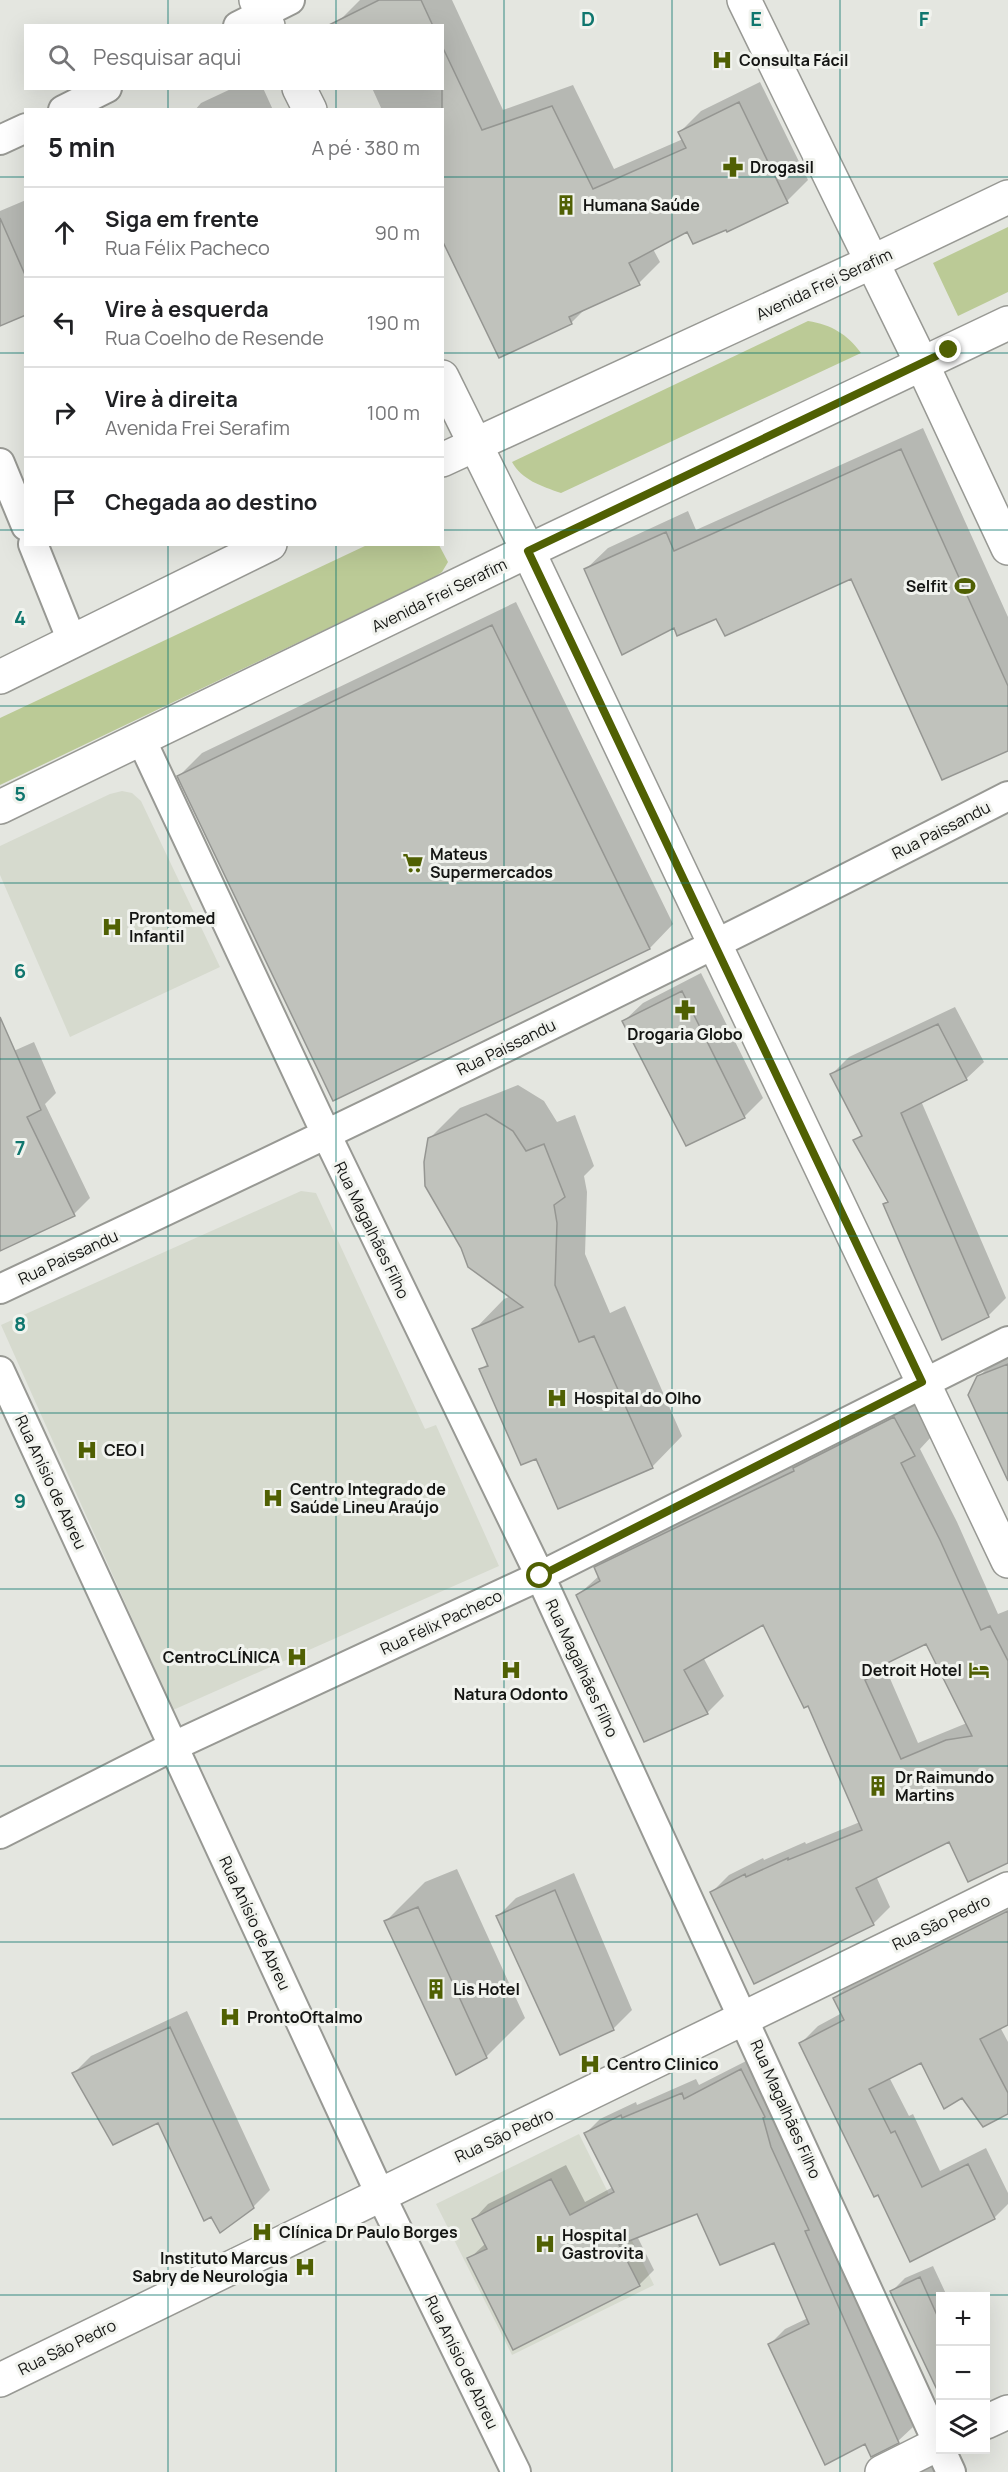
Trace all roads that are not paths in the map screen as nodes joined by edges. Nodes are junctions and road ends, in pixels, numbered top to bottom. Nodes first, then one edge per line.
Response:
1 (744, 0) edge
2 (103, 90) edge
3 (300, 90) edge
4 (67, 108) edge
5 (309, 108) edge
6 (24, 129) edge
7 (0, 140) edge
8 (1008, 197) edge
9 (872, 262) junction
10 (1008, 323) edge
11 (921, 362) junction
12 (444, 381) edge
13 (476, 444) junction
14 (444, 459) edge
15 (0, 463) edge
16 (24, 521) edge
17 (34, 546) edge
18 (266, 546) edge
19 (1008, 548) edge
20 (528, 551) junction
21 (72, 641) junction
22 (0, 677) edge
23 (141, 739) junction
24 (1008, 796) edge
25 (0, 807) edge
26 (715, 944) junction
27 (327, 1136) junction
28 (0, 1289) edge
29 (1008, 1341) edge
30 (0, 1371) edge
31 (922, 1382) junction
32 (1008, 1561) edge
33 (540, 1576) junction
34 (174, 1746) junction
35 (0, 1834) edge
36 (1008, 1889) edge
37 (745, 2020) junction
38 (380, 2194) junction
39 (0, 2380) edge
40 (1008, 2412) edge
41 (990, 2420) edge
42 (936, 2438) edge
43 (940, 2454) edge
44 (516, 2472) edge
45 (882, 2472) edge

1 - 9 main road
2 - 4 street
3 - 5 main road
6 - 7 street
8 - 9 main road, Avenida Frei Serafim
9 - 11 main road
9 - 13 main road, Avenida Frei Serafim
10 - 11 main road, Avenida Frei Serafim
11 - 19 main road
11 - 20 main road, Avenida Frei Serafim
12 - 13 main road
13 - 14 main road, Avenida Frei Serafim
13 - 20 main road
15 - 16 street
17 - 21 street
18 - 21 main road
20 - 23 main road, Avenida Frei Serafim
20 - 26 main road
21 - 22 main road
23 - 25 main road, Avenida Frei Serafim
23 - 27 street, Rua Magalhães Filho
24 - 26 street, Rua Paissandu
26 - 27 street, Rua Paissandu
26 - 31 main road
27 - 28 street, Rua Paissandu
27 - 33 street, Rua Magalhães Filho
29 - 31 street, Rua Félix Pacheco
30 - 34 street, Rua Anísio de Abreu
31 - 32 main road
31 - 33 street, Rua Félix Pacheco
33 - 34 street, Rua Félix Pacheco
33 - 37 street, Rua Magalhães Filho
34 - 35 street, Rua Félix Pacheco
34 - 38 street, Rua Anísio de Abreu
36 - 37 main road, Rua São Pedro
37 - 38 main road, Rua São Pedro
37 - 42 street, Rua Magalhães Filho
38 - 39 main road, Rua São Pedro
38 - 44 street, Rua Anísio de Abreu
40 - 41 main road
43 - 45 main road

